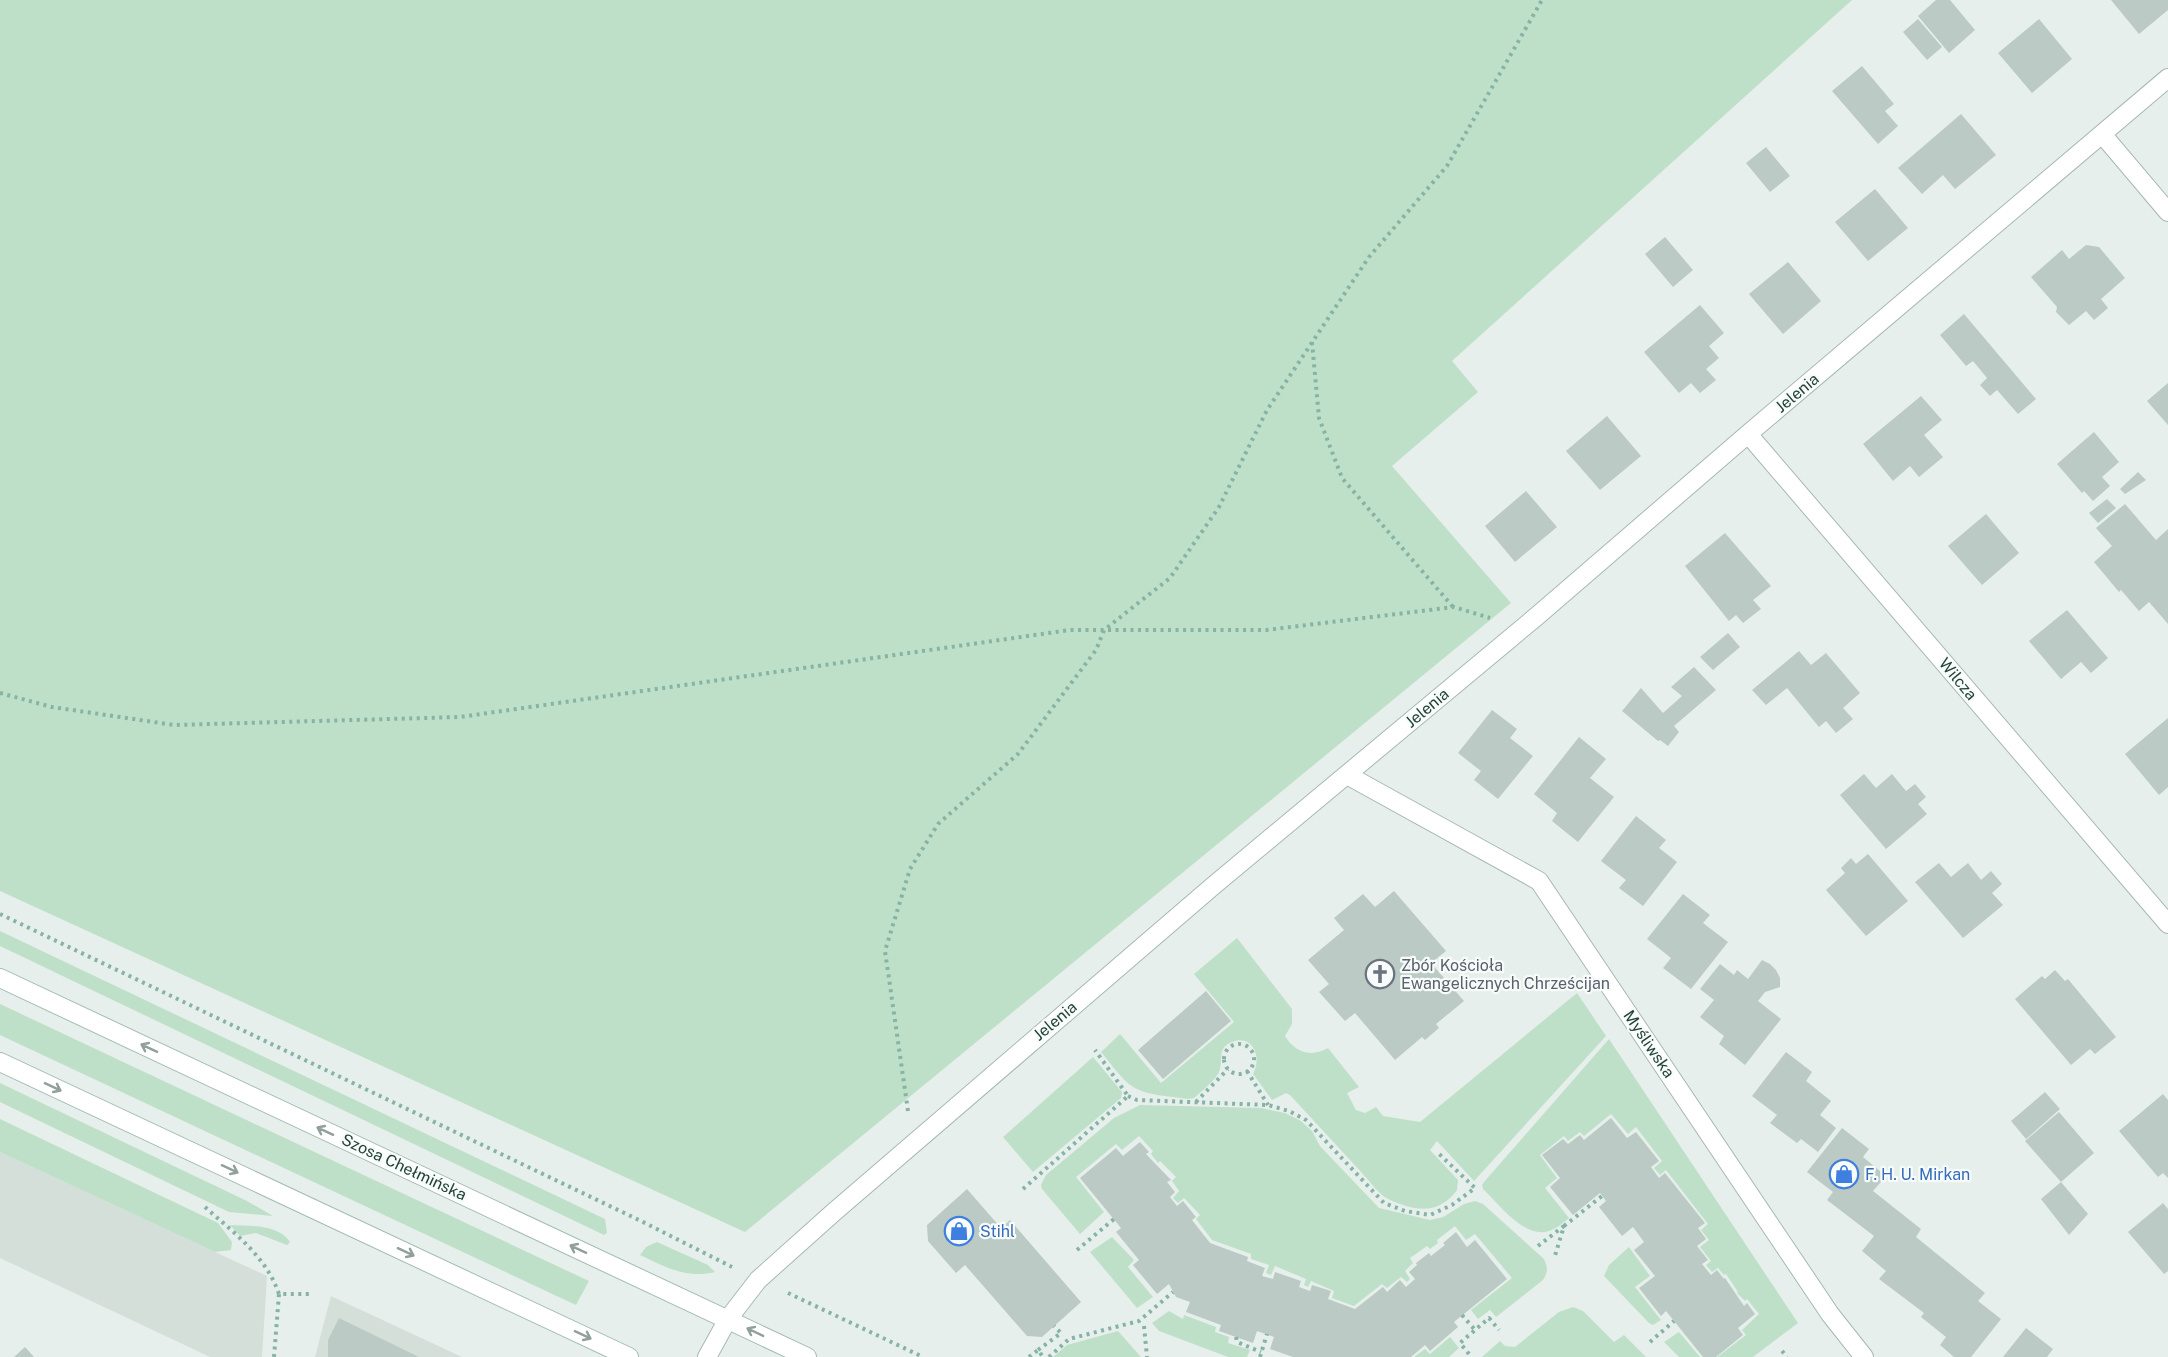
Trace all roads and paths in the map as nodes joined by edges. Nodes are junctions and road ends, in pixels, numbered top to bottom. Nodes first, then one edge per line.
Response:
1 (1542, 0) edge
2 (2168, 78) edge
3 (2102, 134) junction
4 (2168, 212) edge
5 (1312, 342) junction
6 (1748, 434) junction
7 (1454, 607) junction
8 (1499, 621) dead end
9 (1104, 630) junction
10 (0, 693) edge
11 (1347, 775) junction
12 (0, 915) edge
13 (2168, 924) edge
14 (0, 978) edge
15 (1095, 1050) dead end
16 (0, 1062) edge
17 (1228, 1069) junction
18 (1248, 1071) junction
19 (1128, 1096) junction
20 (1196, 1102) junction
21 (1268, 1105) junction
22 (916, 1141) junction
23 (1437, 1152) dead end
24 (1023, 1189) dead end
25 (1602, 1196) dead end
26 (205, 1207) dead end
27 (1114, 1219) dead end
28 (1564, 1226) junction
29 (1538, 1246) dead end
30 (1077, 1250) dead end
31 (1554, 1259) dead end
32 (758, 1280) junction
33 (1173, 1292) dead end
34 (279, 1294) junction
35 (309, 1294) dead end
36 (1462, 1315) dead end
37 (728, 1319) junction
38 (1674, 1321) dead end
39 (1054, 1326) dead end
40 (1144, 1326) dead end
41 (1474, 1330) junction
42 (1499, 1330) dead end
43 (1267, 1334) dead end
44 (1236, 1337) dead end
45 (1650, 1342) dead end
46 (1038, 1350) junction
47 (1782, 1351) dead end
48 (1469, 1354) dead end
49 (1261, 1355) edge
50 (274, 1357) edge
51 (629, 1357) edge
52 (707, 1357) edge
53 (807, 1357) edge
54 (923, 1357) edge
55 (1029, 1357) edge
56 (1043, 1357) edge
57 (1049, 1357) edge
58 (1147, 1357) edge
59 (1787, 1357) edge
60 (1864, 1357) edge

1 - 5 path
2 - 3 street, Jelenia
3 - 4 street
3 - 6 street, Jelenia
5 - 7 path
5 - 9 path
6 - 11 street, Jelenia
6 - 13 street, Wilcza
7 - 8 path
7 - 9 path
9 - 10 path
9 - 22 path
11 - 22 street, Jelenia
11 - 60 street, Myśliwska
12 - 32 path
37 -> 14 street, Szosa Chełmińska
15 - 19 path
16 -> 51 street
17 - 18 path
17 - 18 path
17 - 20 path
18 - 21 path
19 - 20 path
19 - 24 path
20 - 21 path
21 - 23 path
22 - 32 street, Jelenia
25 - 28 path
26 - 34 path
27 - 30 path
28 - 29 path
28 - 31 path
32 - 37 street, Jelenia
32 - 54 path
33 - 57 path
34 - 35 path
34 - 50 path
36 - 41 path
37 - 52 street, Jelenia
53 -> 37 street, Szosa Chełmińska
38 - 45 path
39 - 46 path
40 - 58 path
41 - 42 path
41 - 48 path
43 - 49 path
44 - 49 path
46 - 55 path
46 - 56 path
47 - 59 path

